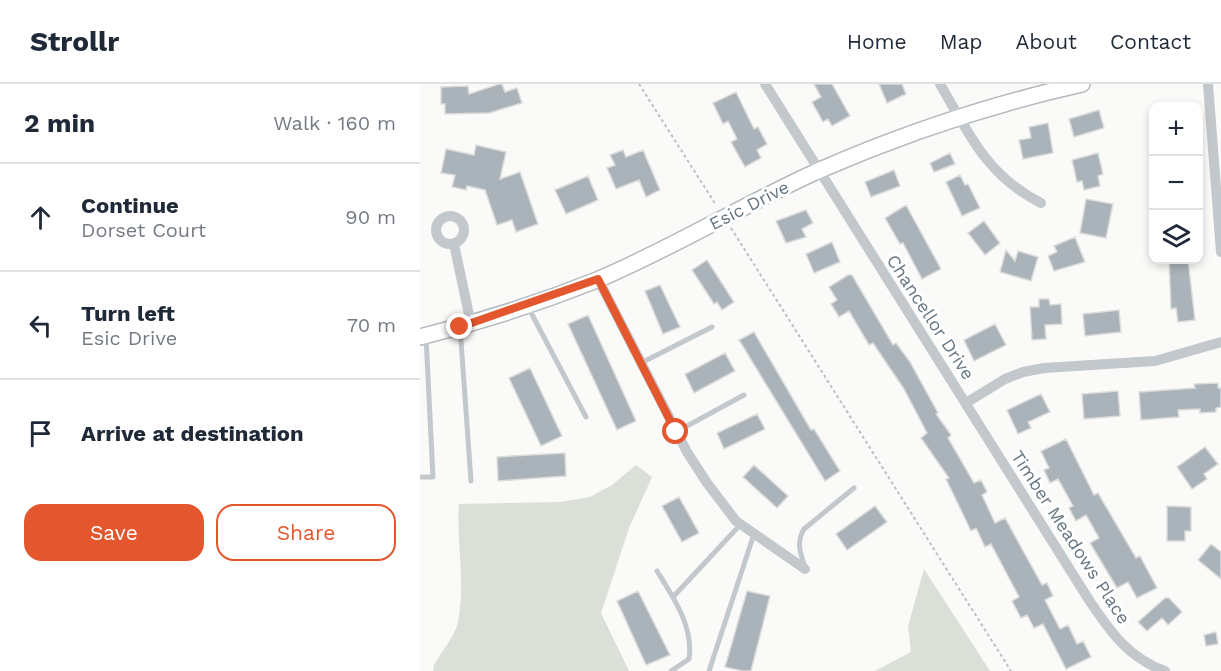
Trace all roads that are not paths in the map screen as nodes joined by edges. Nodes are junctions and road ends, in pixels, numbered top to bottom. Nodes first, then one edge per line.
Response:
1 (765, 84) edge
2 (940, 84) edge
3 (1083, 84) edge
4 (1208, 84) edge
5 (958, 116) junction
6 (818, 171) junction
7 (1041, 203) dead end
8 (454, 244) dead end
9 (1221, 252) edge
10 (598, 279) junction
11 (527, 306) junction
12 (465, 326) junction
13 (712, 327) dead end
14 (423, 336) edge
15 (1221, 342) edge
16 (641, 363) junction
17 (744, 395) dead end
18 (966, 403) junction
19 (586, 417) dead end
20 (676, 432) junction
21 (420, 477) edge
22 (471, 481) dead end
23 (854, 488) dead end
24 (741, 524) junction
25 (754, 534) junction
26 (805, 569) joint
27 (657, 571) dead end
28 (673, 597) junction
29 (671, 671) edge
30 (710, 671) edge
31 (1166, 671) edge

1 - 6 street, Chancellor Drive
2 - 5 street
3 - 5 street, Esic Drive
4 - 9 street
5 - 6 street, Esic Drive
5 - 7 street
6 - 10 street, Esic Drive
6 - 18 street, Chancellor Drive
8 - 12 street
10 - 11 street, Esic Drive
10 - 16 street
11 - 12 street, Esic Drive
11 - 19 lane
12 - 14 street, Esic Drive
12 - 22 lane
13 - 16 lane
14 - 21 lane
15 - 18 street, Chancellor Drive
16 - 20 street
17 - 20 lane
18 - 31 street, Timber Meadows Place
20 - 24 street
23 - 26 lane
24 - 25 street
24 - 28 lane
25 - 26 street
25 - 30 lane
27 - 28 lane
28 - 29 lane

